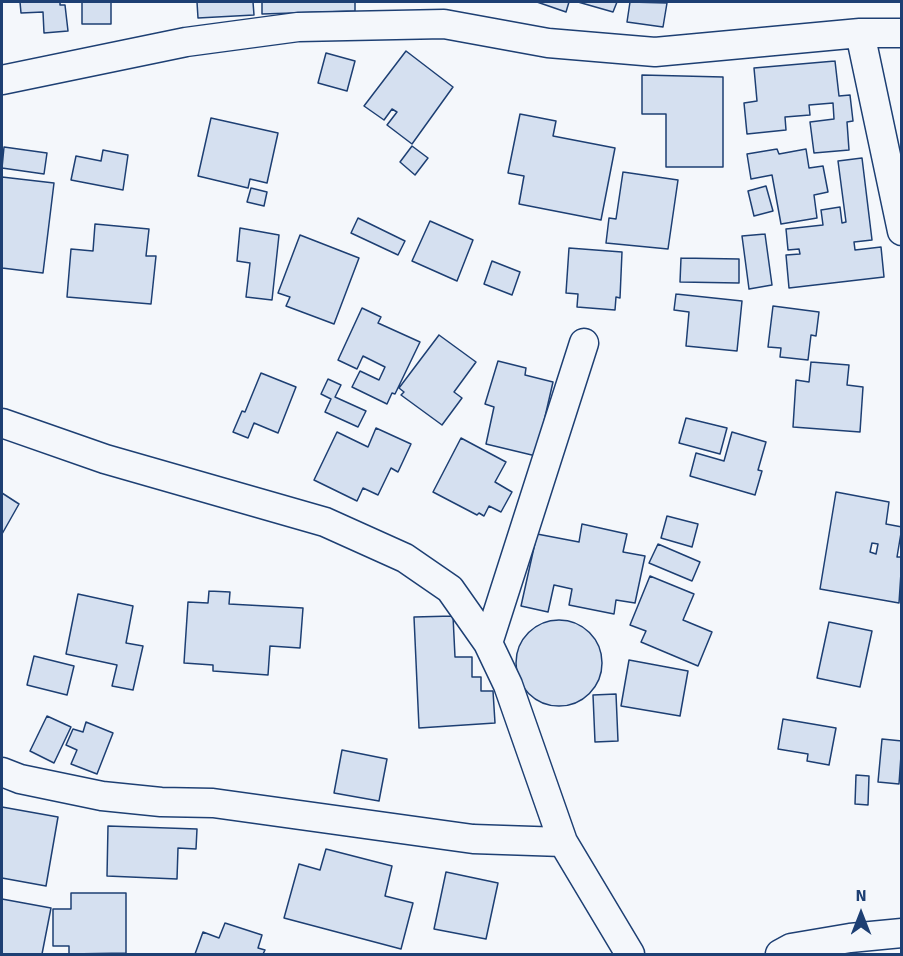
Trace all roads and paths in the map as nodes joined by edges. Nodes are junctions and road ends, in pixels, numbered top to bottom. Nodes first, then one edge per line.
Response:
1 (860, 33) junction
2 (902, 33) edge
3 (2, 80) edge
4 (902, 231) edge
5 (584, 343) dead end
6 (2, 423) edge
7 (488, 643) junction
8 (2, 772) edge
9 (564, 842) junction
10 (902, 933) edge
11 (630, 954) edge
12 (780, 954) edge

1 - 2 street
1 - 3 street
1 - 4 street
5 - 7 street
6 - 7 street
7 - 9 street
8 - 9 street
9 - 11 street
10 - 12 street

